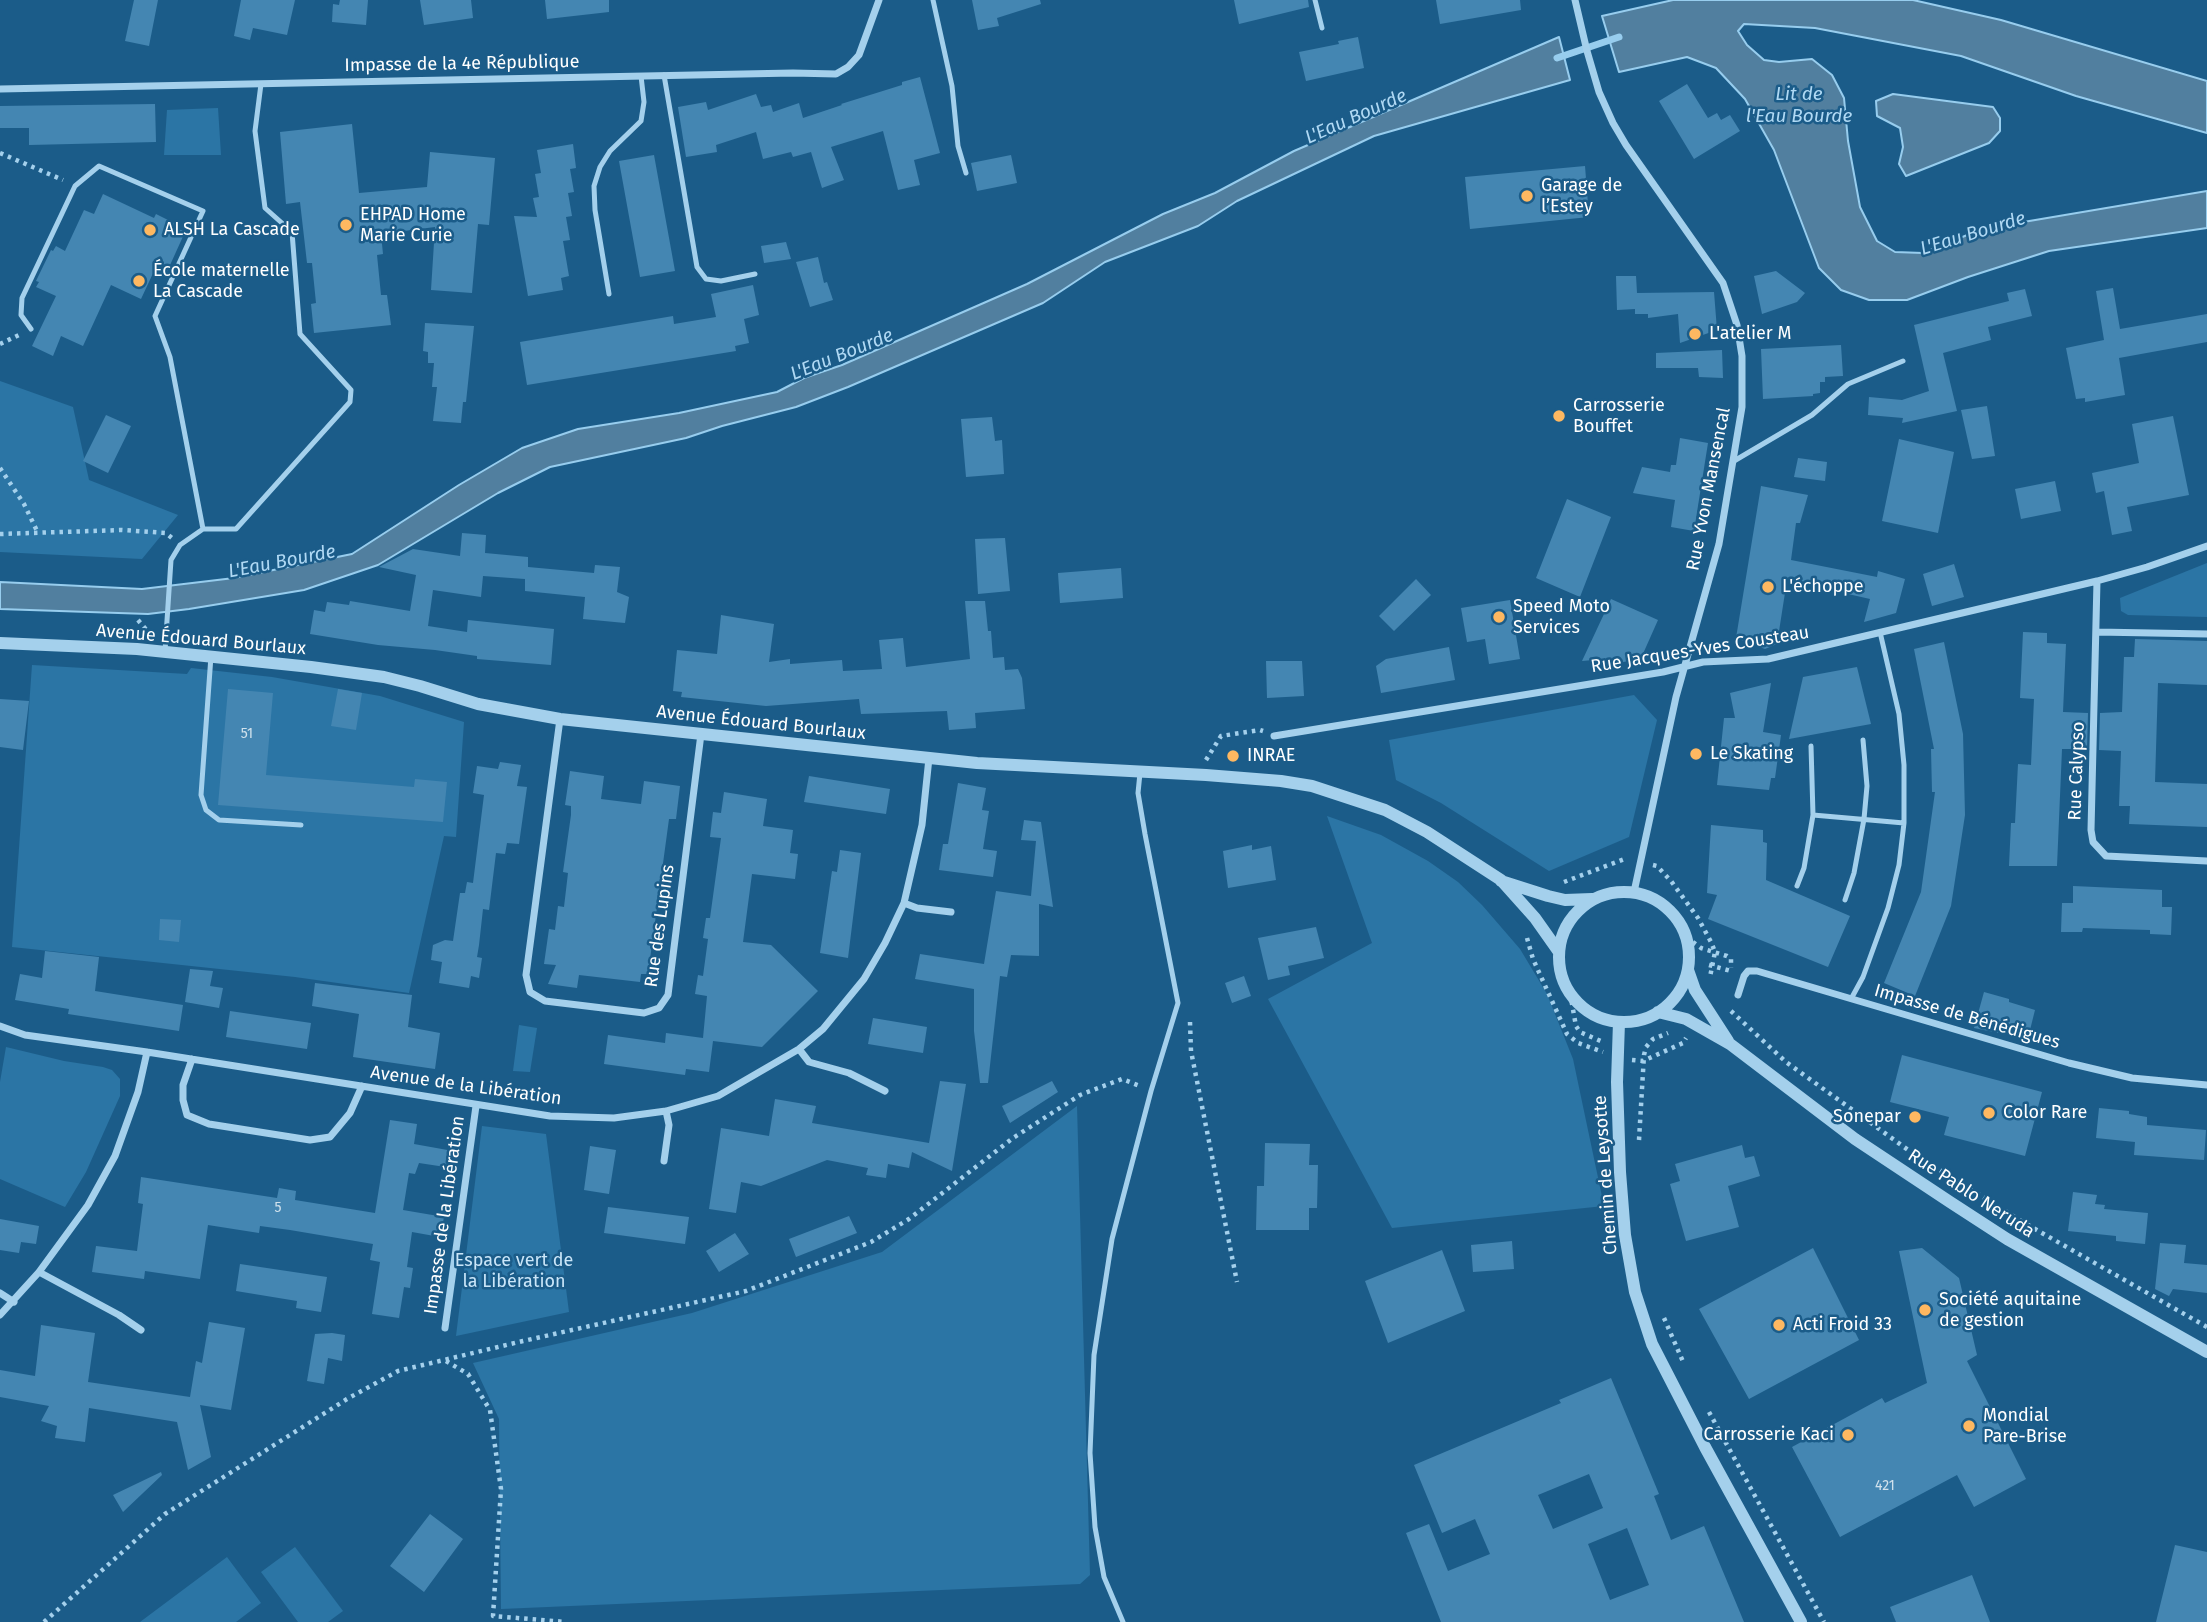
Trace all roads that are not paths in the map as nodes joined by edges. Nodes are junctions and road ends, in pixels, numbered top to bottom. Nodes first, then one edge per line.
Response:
1 (879, 0) edge
2 (933, 0) edge
3 (1315, 0) edge
4 (1576, 0) edge
5 (1322, 28) dead end
6 (664, 75) junction
7 (641, 76) junction
8 (261, 83) junction
9 (0, 89) edge
10 (966, 173) dead end
11 (755, 274) dead end
12 (610, 294) dead end
13 (31, 328) road end
14 (1903, 361) dead end
15 (1734, 461) junction
16 (203, 529) junction
17 (2207, 546) edge
18 (2097, 581) junction
19 (1880, 632) junction
20 (2097, 632) junction
21 (2207, 634) edge
22 (0, 643) edge
23 (165, 651) junction
24 (211, 656) junction
25 (1684, 667) junction
26 (560, 719) junction
27 (701, 734) junction
28 (1274, 736) road end
29 (1863, 740) dead end
30 (1811, 746) dead end
31 (929, 758) junction
32 (1140, 771) junction
33 (1813, 815) junction
34 (1864, 818) junction
35 (1904, 823) junction
36 (301, 825) dead end
37 (2207, 861) edge
38 (1501, 880) junction
39 (1797, 886) dead end
40 (1634, 892) junction
41 (1592, 900) junction
42 (1845, 900) dead end
43 (904, 902) junction
44 (951, 912) dead end
45 (1559, 952) junction
46 (1688, 970) junction
47 (1738, 995) dead end
48 (1851, 999) junction
49 (1658, 1012) junction
50 (1619, 1022) junction
51 (0, 1026) edge
52 (1730, 1044) junction
53 (799, 1049) junction
54 (147, 1052) junction
55 (192, 1059) junction
56 (2207, 1085) edge
57 (362, 1086) junction
58 (885, 1091) dead end
59 (476, 1106) junction
60 (666, 1111) junction
61 (664, 1161) dead end
62 (39, 1272) junction
63 (0, 1293) edge
64 (13, 1301) junction
65 (0, 1315) edge
66 (445, 1328) dead end
67 (141, 1330) dead end
68 (2207, 1353) edge
69 (1123, 1622) edge
70 (1801, 1622) edge

1 - 6 street, Impasse de la 4e République
2 - 10 lane
3 - 5 lane
4 - 15 street, Rue Yvon Mansencal
6 - 7 street, Impasse de la 4e République
6 - 11 lane
7 - 8 street, Impasse de la 4e République
7 - 12 lane
8 - 9 street, Impasse de la 4e République
8 - 16 lane
13 - 16 lane
14 - 15 lane
15 - 25 street, Rue Yvon Mansencal
16 - 23 lane
17 - 18 street, Rue Jacques-Yves Cousteau
18 - 19 street, Rue Jacques-Yves Cousteau
18 - 20 street, Rue Calypso
19 - 25 street, Rue Jacques-Yves Cousteau
19 - 35 lane
20 - 21 street
20 - 37 street, Rue Calypso
22 - 23 street, Avenue Édouard Bourlaux
23 - 24 street, Avenue Édouard Bourlaux
24 - 26 street, Avenue Édouard Bourlaux
24 - 36 lane
25 - 28 street, Rue Jacques-Yves Cousteau
25 - 40 street, Rue Yvon Mansencal
26 - 27 street, Avenue Édouard Bourlaux
26 - 27 street, Rue des Lupins
27 - 31 street, Avenue Édouard Bourlaux
29 - 34 lane
30 - 33 lane
31 - 32 street, Avenue Édouard Bourlaux
31 - 43 street, Avenue de la Libération
32 - 38 street, Avenue Édouard Bourlaux
32 - 69 lane
33 - 34 lane
33 - 39 lane
34 - 35 lane
34 - 42 lane
35 - 48 lane
38 - 41 street, Avenue Édouard Bourlaux
38 - 45 street, Avenue Édouard Bourlaux
40 - 41 street
40 - 46 street
41 - 45 street
43 - 44 street
43 - 53 street, Avenue de la Libération
45 - 50 street
46 - 49 street
46 - 52 street, Rue Pablo Neruda
47 - 48 street, Impasse de Bénédigues
48 - 56 street, Impasse de Bénédigues
49 - 50 street
49 - 52 street, Rue Pablo Neruda
50 - 70 street, Chemin de Leysotte
51 - 54 street, Avenue de la Libération
52 - 68 street, Rue Pablo Neruda
53 - 58 street
53 - 60 street, Avenue de la Libération
54 - 55 street, Avenue de la Libération
54 - 62 street
55 - 57 street, Avenue de la Libération
55 - 57 street
57 - 59 street, Avenue de la Libération
59 - 60 street, Avenue de la Libération
59 - 66 street, Impasse de la Libération
60 - 61 street
62 - 64 street
62 - 67 street
63 - 64 street
64 - 65 street

